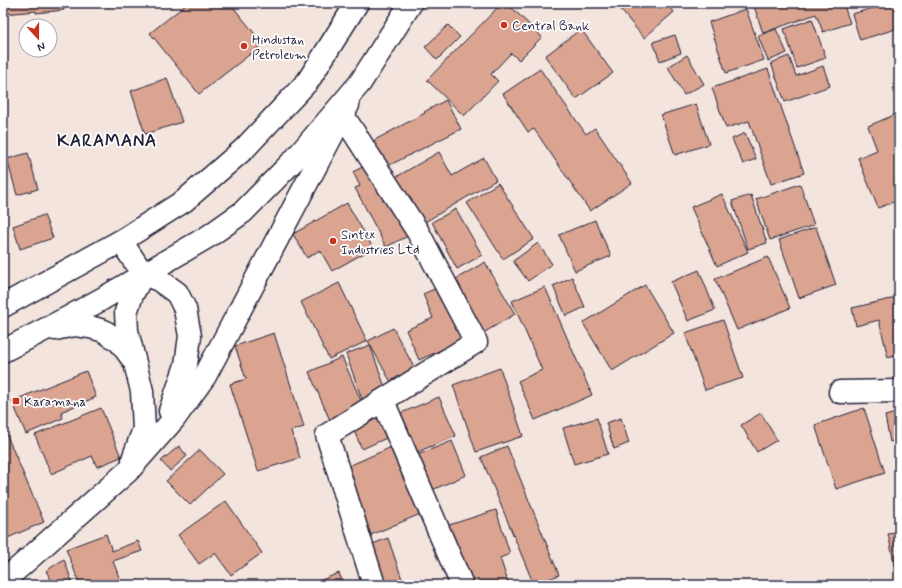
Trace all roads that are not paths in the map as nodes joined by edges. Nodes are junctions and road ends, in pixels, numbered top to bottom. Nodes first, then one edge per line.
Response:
1 (357, 3) edge
2 (411, 3) edge
3 (360, 83) junction
4 (342, 114) junction
5 (122, 241) junction
6 (143, 274) junction
7 (3, 306) edge
8 (41, 332) junction
9 (3, 351) edge
10 (134, 361) junction
11 (899, 390) edge
12 (840, 392) dead end
13 (383, 401) junction
14 (162, 433) junction
15 (128, 471) junction
16 (14, 579) edge
17 (374, 585) edge
18 (462, 585) edge

1 - 5 main road
2 - 3 main road
3 - 4 main road
3 - 6 main road
4 - 13 main road
4 - 14 main road
5 - 6 main road
5 - 7 main road
6 - 8 main road
6 - 10 main road
6 - 14 main road
8 - 9 main road
8 - 10 main road
10 - 15 main road
11 - 12 main road
13 - 17 main road
13 - 18 main road
14 - 15 main road
15 - 16 main road

